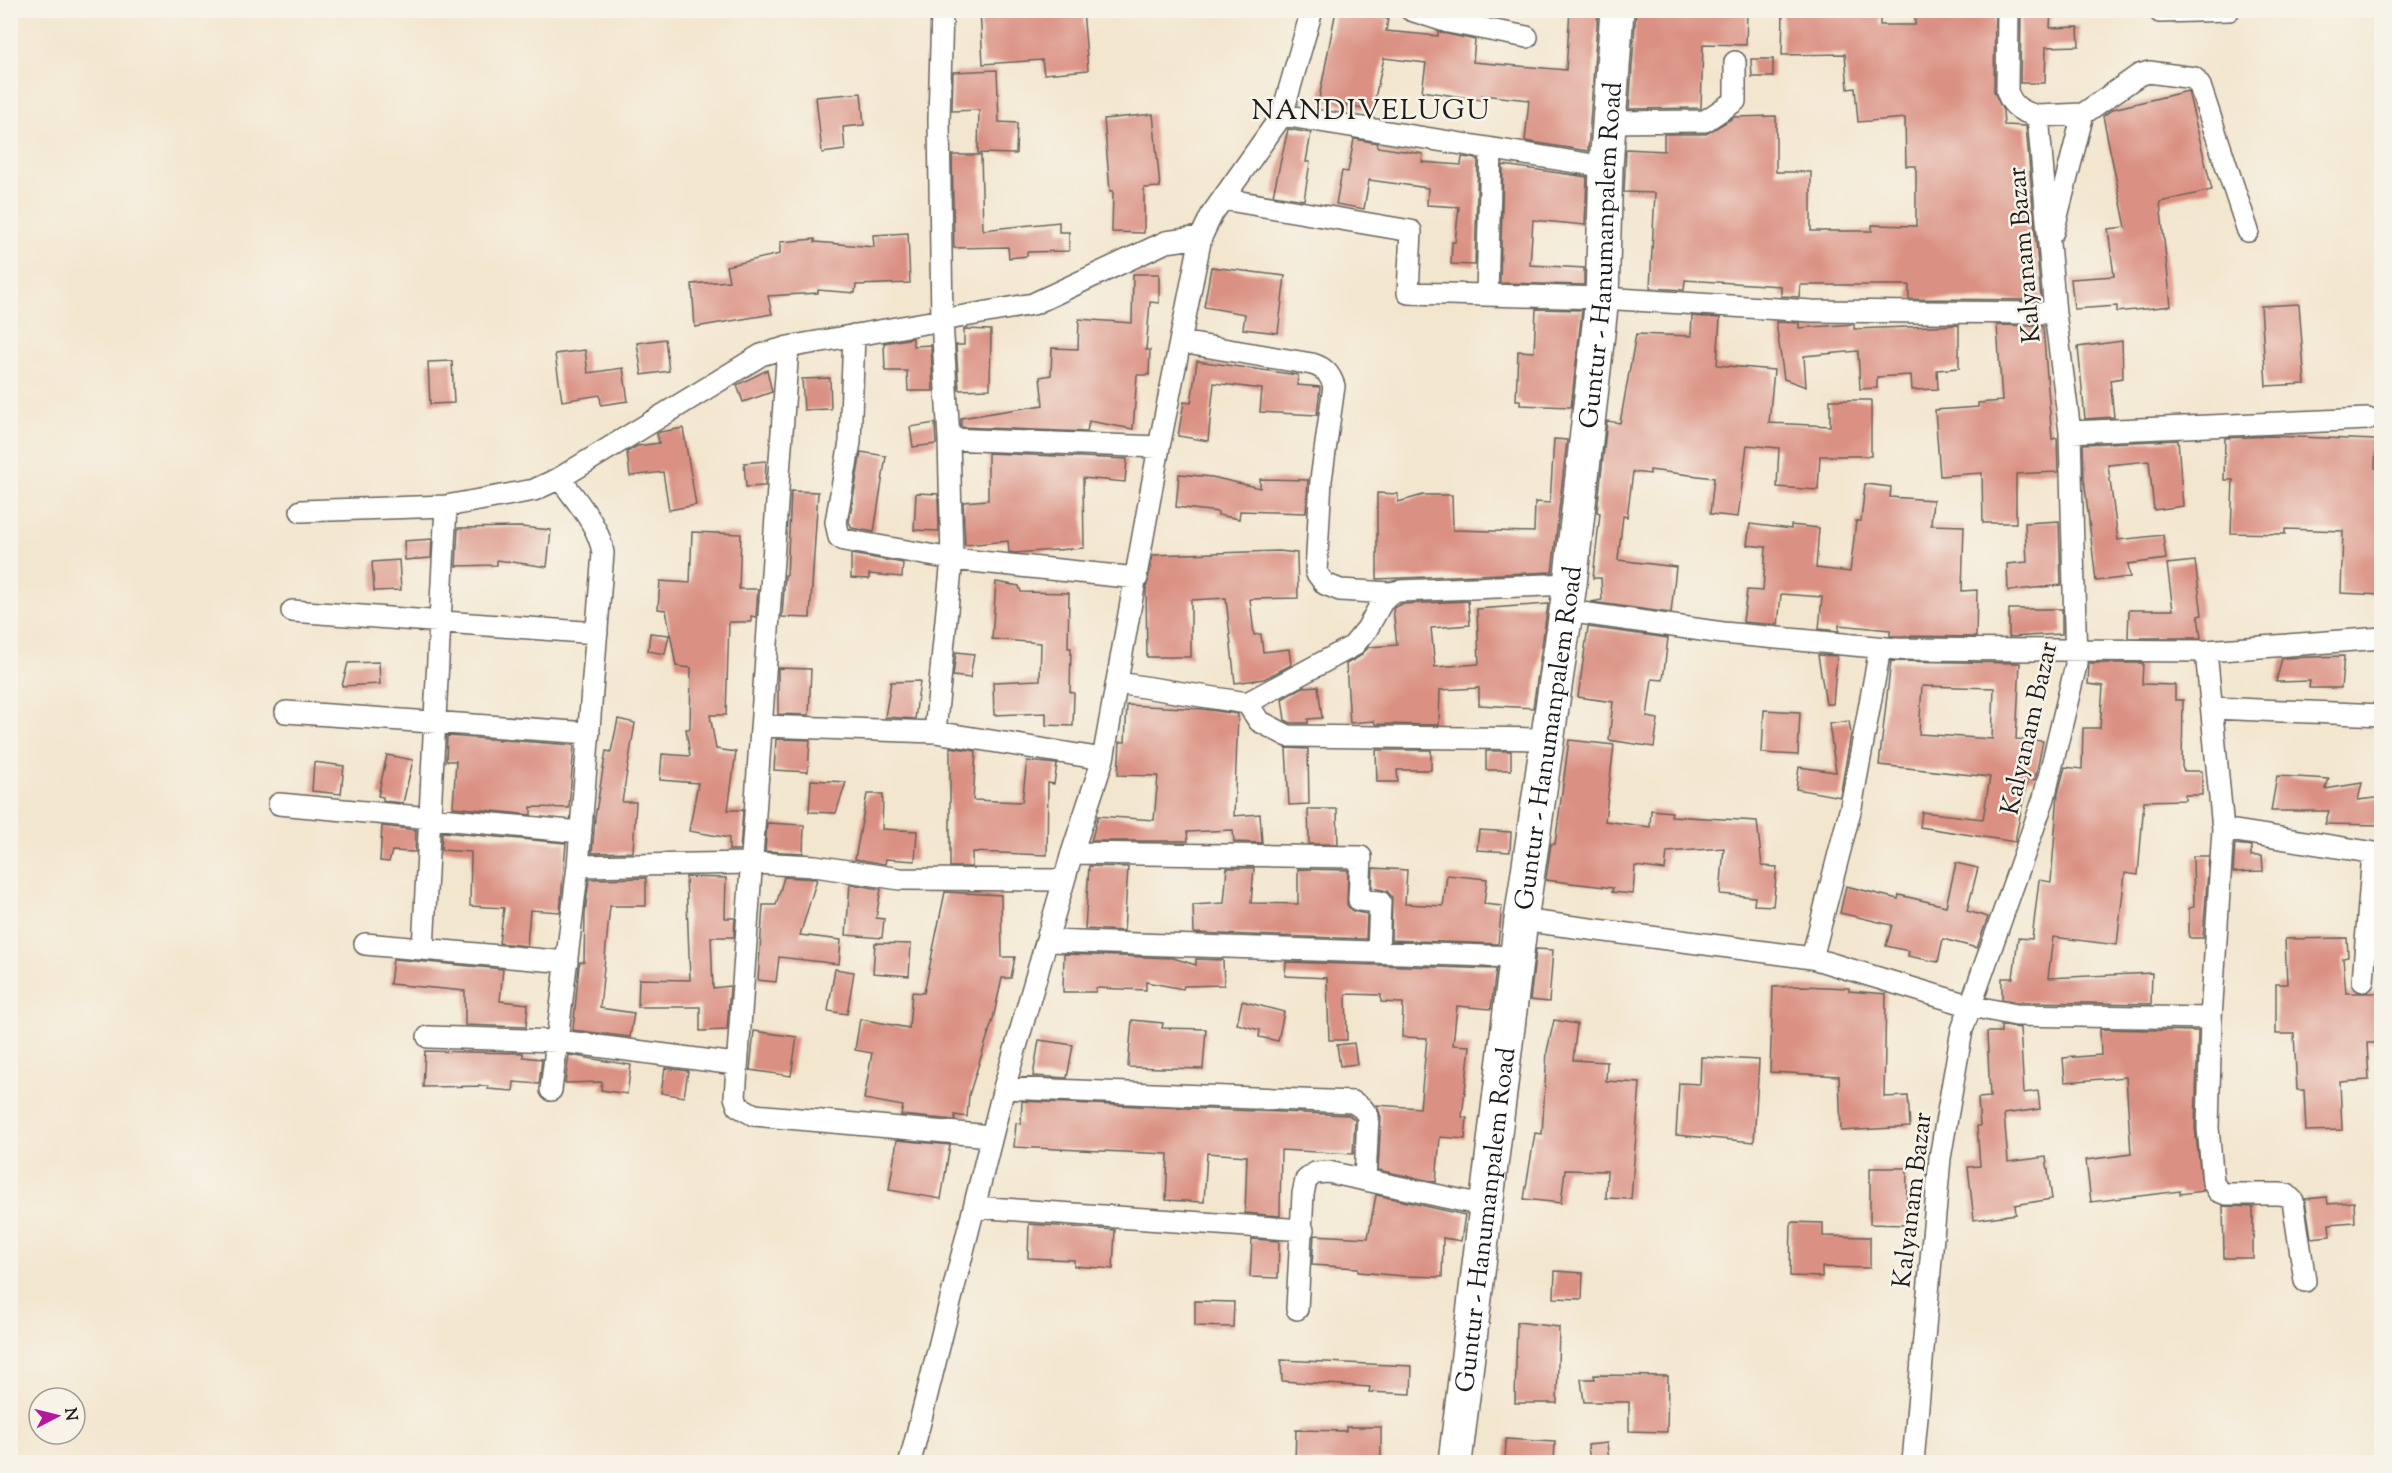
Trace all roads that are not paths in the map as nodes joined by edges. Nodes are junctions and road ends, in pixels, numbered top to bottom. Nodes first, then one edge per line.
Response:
1 (942, 10) edge
2 (1312, 10) edge
3 (1411, 10) edge
4 (1617, 10) edge
5 (2008, 10) edge
6 (2229, 10) edge
7 (2160, 12) dead end
8 (1527, 37) dead end
9 (1736, 62) dead end
10 (2083, 114) junction
11 (1282, 116) junction
12 (2038, 116) junction
13 (1608, 122) junction
14 (1491, 149) junction
15 (1606, 167) junction
16 (1223, 199) junction
17 (2248, 231) dead end
18 (1201, 237) junction
19 (2049, 247) junction
20 (1487, 295) junction
21 (1602, 298) junction
22 (2055, 313) junction
23 (942, 320) junction
24 (854, 335) junction
25 (1180, 342) junction
26 (788, 347) junction
27 (2368, 418) dead end
28 (2070, 432) junction
29 (949, 439) junction
30 (1159, 447) junction
31 (560, 478) junction
32 (446, 506) junction
33 (302, 511) dead end
34 (952, 559) junction
35 (1137, 578) junction
36 (1390, 593) junction
37 (1569, 597) junction
38 (292, 611) dead end
39 (440, 622) junction
40 (597, 633) junction
41 (2382, 638) edge
42 (1880, 649) junction
43 (2077, 651) junction
44 (2206, 651) junction
45 (1118, 683) junction
46 (1247, 703) junction
47 (2211, 708) junction
48 (286, 712) dead end
49 (2382, 715) edge
50 (435, 722) junction
51 (763, 726) junction
52 (935, 732) junction
53 (589, 733) junction
54 (1546, 739) junction
55 (1103, 759) junction
56 (279, 804) dead end
57 (430, 818) junction
58 (2223, 829) junction
59 (581, 832) junction
60 (1072, 853) junction
61 (2377, 853) edge
62 (753, 863) junction
63 (578, 866) junction
64 (1064, 880) junction
65 (1521, 920) junction
66 (1049, 941) junction
67 (365, 944) dead end
68 (423, 950) junction
69 (1378, 952) junction
70 (1517, 957) junction
71 (1812, 958) junction
72 (567, 962) junction
73 (2363, 981) dead end
74 (1971, 1006) junction
75 (2211, 1018) junction
76 (428, 1037) dead end
77 (559, 1041) junction
78 (735, 1064) junction
79 (1004, 1088) junction
80 (551, 1090) dead end
81 (991, 1136) junction
82 (1365, 1180) junction
83 (1487, 1206) junction
84 (974, 1207) junction
85 (1303, 1230) junction
86 (2305, 1281) dead end
87 (1297, 1309) dead end
88 (910, 1462) edge
89 (1455, 1462) edge
90 (1913, 1462) edge

1 - 23 street
2 - 11 street
3 - 8 street
4 - 13 main road, Guntur - Hanumanpalem Road
5 - 12 street
6 - 7 street
9 - 13 street
10 - 12 street
10 - 17 street
10 - 19 street
11 - 14 street
11 - 16 street
12 - 19 street, Kalyanam Bazar
13 - 15 main road, Guntur - Hanumanpalem Road
14 - 15 street
14 - 20 street
15 - 21 main road, Guntur - Hanumanpalem Road
16 - 18 street
16 - 20 street
18 - 23 street
18 - 25 street
19 - 22 street, Kalyanam Bazar
20 - 21 street
21 - 22 street
21 - 37 main road, Guntur - Hanumanpalem Road
22 - 28 street, Kalyanam Bazar
23 - 24 street
23 - 29 street
24 - 26 street
24 - 34 street
25 - 30 street
25 - 36 street
26 - 31 street
26 - 51 street
27 - 28 street
28 - 43 street, Kalyanam Bazar
29 - 30 street
29 - 34 street
30 - 35 street
31 - 32 street
31 - 40 street
32 - 33 street
32 - 39 street
34 - 35 street
34 - 52 street
35 - 45 street
36 - 37 street
36 - 46 street
37 - 42 street
37 - 54 main road, Guntur - Hanumanpalem Road
38 - 39 street
39 - 40 street
39 - 50 street
40 - 53 street
41 - 44 street
42 - 43 street
42 - 71 street
43 - 44 street
43 - 74 street, Kalyanam Bazar
44 - 47 street
45 - 46 street
45 - 55 street
46 - 54 street
47 - 49 street
47 - 58 street
48 - 50 street
50 - 53 street
50 - 57 street
51 - 52 street
51 - 62 street
52 - 55 street
53 - 59 street
54 - 65 main road, Guntur - Hanumanpalem Road
55 - 60 street
56 - 57 street
57 - 59 street
57 - 68 street
58 - 61 street
58 - 75 street
59 - 63 street
60 - 64 street
60 - 69 street
61 - 73 street
62 - 63 street
62 - 64 street
62 - 78 street
63 - 72 street
64 - 66 street
65 - 70 main road, Guntur - Hanumanpalem Road
65 - 71 street
66 - 69 street
66 - 79 street
67 - 68 street
68 - 72 street
69 - 70 street
70 - 83 main road, Guntur - Hanumanpalem Road
71 - 74 street
72 - 77 street
74 - 75 street
74 - 90 street, Kalyanam Bazar
75 - 86 street
76 - 77 street
77 - 78 street
77 - 80 street
78 - 81 street
79 - 81 street
79 - 82 street
81 - 84 street
82 - 83 street
82 - 85 street
83 - 89 main road, Guntur - Hanumanpalem Road
84 - 85 street
84 - 88 street
85 - 87 street

